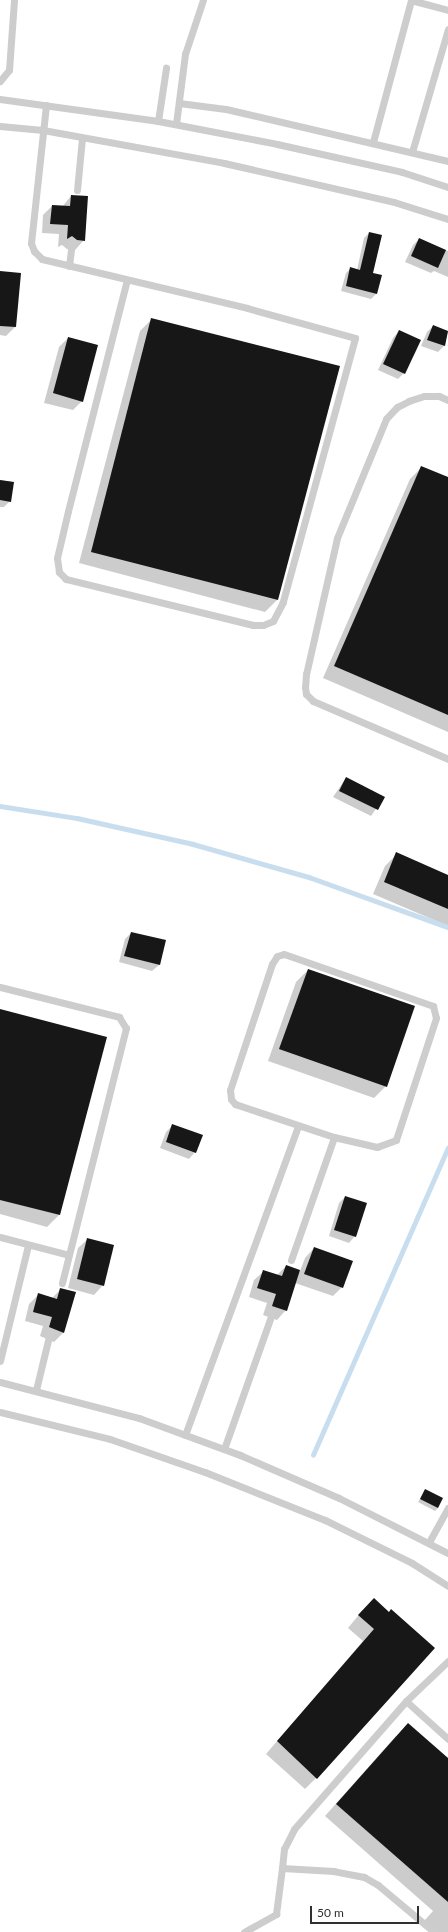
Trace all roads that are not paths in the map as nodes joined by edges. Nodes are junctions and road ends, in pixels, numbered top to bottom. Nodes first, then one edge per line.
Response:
1 (14, 0) edge
2 (203, 0) edge
3 (411, 0) edge
4 (448, 10) edge
5 (448, 29) edge
6 (166, 68) dead end
7 (0, 81) edge
8 (0, 99) edge
9 (178, 103) junction
10 (46, 105) junction
11 (158, 121) junction
12 (176, 124) junction
13 (0, 126) edge
14 (43, 130) junction
15 (82, 138) junction
16 (374, 142) junction
17 (412, 152) junction
18 (448, 161) edge
19 (448, 187) edge
20 (77, 190) dead end
21 (448, 219) edge
22 (72, 241) dead end
23 (69, 266) junction
24 (127, 280) junction
25 (448, 400) edge
26 (448, 759) edge
27 (0, 987) edge
28 (298, 1126) junction
29 (334, 1137) junction
30 (0, 1237) edge
31 (28, 1245) junction
32 (69, 1256) junction
33 (291, 1260) dead end
34 (62, 1284) dead end
35 (273, 1311) dead end
36 (50, 1332) dead end
37 (0, 1361) edge
38 (0, 1382) edge
39 (36, 1390) junction
40 (0, 1412) edge
41 (185, 1435) junction
42 (224, 1449) junction
43 (448, 1508) edge
44 (430, 1542) junction
45 (448, 1553) edge
46 (448, 1586) edge
47 (448, 1660) edge
48 (406, 1701) junction
49 (448, 1739) edge
50 (282, 1868) junction
51 (244, 1932) edge
52 (434, 1932) edge

1 - 7 lane
2 - 9 lane
3 - 4 lane
3 - 16 lane
5 - 17 lane
6 - 11 lane
8 - 10 lane
9 - 12 lane
9 - 16 lane
10 - 11 lane
10 - 14 lane
11 - 12 lane
12 - 19 lane
13 - 14 lane
14 - 15 lane
14 - 23 lane
15 - 20 lane
15 - 21 lane
16 - 17 lane
17 - 18 lane
22 - 23 lane
23 - 24 lane
24 - 24 lane
25 - 26 lane
27 - 32 lane
28 - 29 lane
28 - 29 lane
28 - 41 lane
29 - 33 lane
30 - 31 lane
31 - 32 lane
31 - 37 lane
32 - 34 lane
35 - 42 lane
36 - 39 lane
38 - 39 lane
39 - 41 lane
40 - 46 lane
41 - 42 lane
42 - 44 lane
43 - 44 lane
44 - 45 lane
47 - 48 lane
48 - 49 lane
48 - 50 lane
50 - 51 lane
50 - 52 lane

